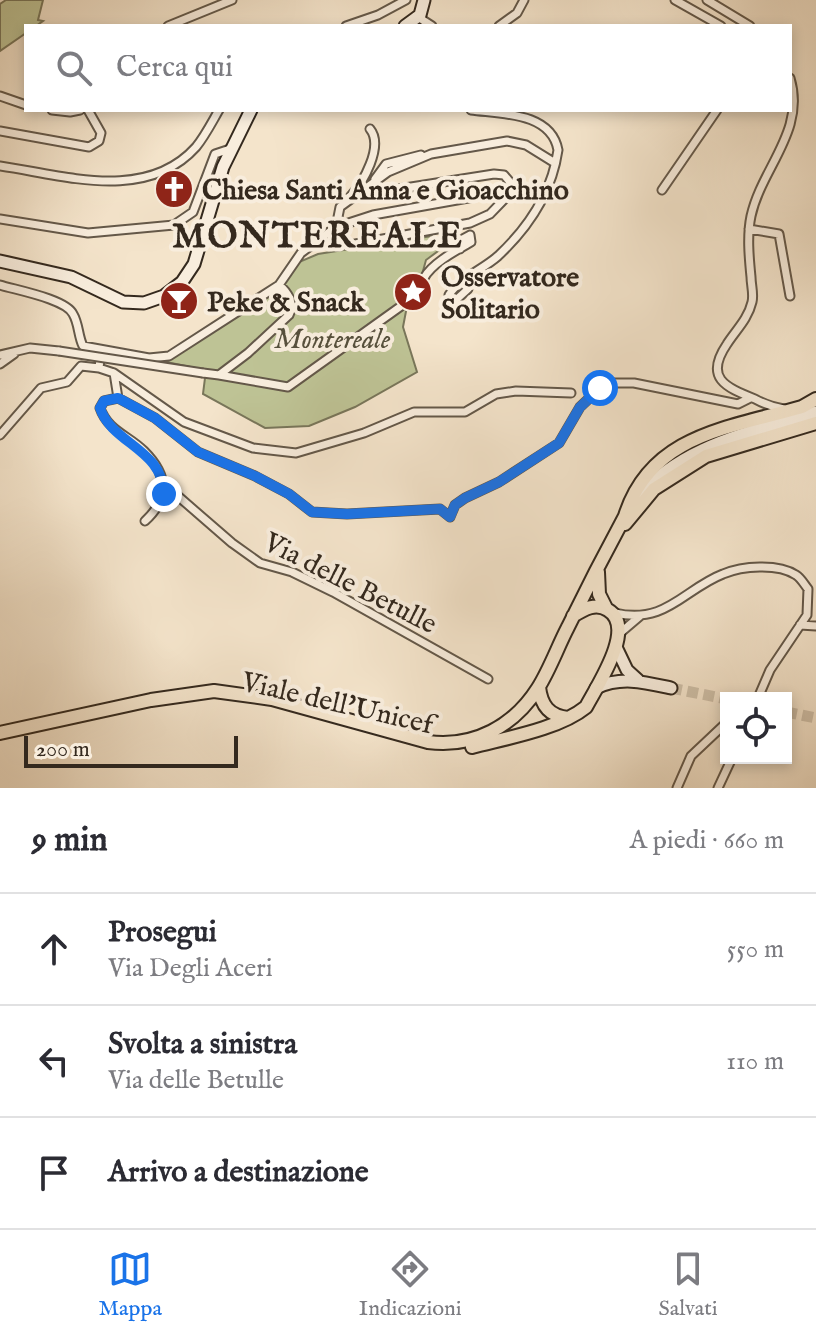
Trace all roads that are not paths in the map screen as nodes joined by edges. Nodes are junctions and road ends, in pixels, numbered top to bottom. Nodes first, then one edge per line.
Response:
1 (232, 0) edge
2 (406, 0) edge
3 (424, 0) edge
4 (524, 0) edge
5 (675, 0) edge
6 (707, 0) edge
7 (218, 3) edge
8 (418, 17) junction
9 (172, 24) edge
10 (352, 24) edge
11 (408, 24) edge
12 (429, 24) edge
13 (502, 24) edge
14 (717, 24) edge
15 (747, 24) edge
16 (0, 96) edge
17 (24, 104) edge
18 (89, 112) edge
19 (218, 112) edge
20 (250, 112) edge
21 (487, 112) edge
22 (716, 112) edge
23 (791, 112) edge
24 (370, 129) dead end
25 (0, 131) edge
26 (230, 149) junction
27 (431, 154) junction
28 (555, 163) junction
29 (0, 166) edge
30 (372, 184) junction
31 (662, 190) dead end
32 (359, 196) junction
33 (474, 197) dead end
34 (340, 207) junction
35 (0, 219) edge
36 (336, 227) junction
37 (749, 229) junction
38 (316, 242) junction
39 (460, 249) dead end
40 (0, 261) edge
41 (0, 285) edge
42 (279, 285) junction
43 (468, 289) dead end
44 (790, 296) dead end
45 (18, 351) junction
46 (101, 351) junction
47 (0, 355) edge
48 (0, 364) edge
49 (99, 368) junction
50 (114, 373) junction
51 (219, 375) junction
52 (571, 393) dead end
53 (118, 398) junction
54 (750, 398) junction
55 (816, 399) edge
56 (761, 403) junction
57 (790, 410) junction
58 (816, 412) edge
59 (758, 420) junction
60 (816, 423) edge
61 (0, 435) edge
62 (164, 484) junction
63 (625, 516) junction
64 (145, 521) dead end
65 (612, 539) junction
66 (598, 569) junction
67 (609, 610) junction
68 (642, 615) junction
69 (573, 616) junction
70 (800, 625) junction
71 (816, 626) edge
72 (620, 633) junction
73 (616, 647) junction
74 (488, 679) dead end
75 (638, 680) junction
76 (763, 685) junction
77 (539, 687) junction
78 (596, 688) junction
79 (671, 688) tunnel mouth
80 (757, 692) edge
81 (760, 692) edge
82 (568, 718) junction
83 (720, 730) edge
84 (0, 733) edge
85 (0, 742) edge
86 (729, 764) edge
87 (677, 788) edge
88 (718, 788) edge

1 - 7 street
2 - 10 street
3 - 8 street
4 - 13 street
5 - 14 street
6 - 15 street
7 - 9 street
8 - 11 street
8 - 12 street
16 - 17 street
18 - 25 street
19 - 29 street
20 - 26 street
21 - 28 street
22 - 31 street
23 - 37 street
24 - 34 street
26 - 35 street
26 - 40 street
27 - 28 street
27 - 30 street
27 - 30 street
28 - 43 street
30 - 32 street
32 - 34 street
32 - 38 street
33 - 36 street
34 - 36 street
36 - 38 street
37 - 44 street
37 - 54 street
38 - 42 street
39 - 51 street
41 - 46 street
42 - 46 street
42 - 51 street
45 - 47 street
45 - 48 street
45 - 51 street, bridge
46 - 49 street
49 - 50 street
49 - 61 street
50 - 52 street
50 - 53 street
53 - 54 street
53 - 62 street, Via delle Betulle
54 - 56 street
55 - 57 main road, Viale dell'Unicef
56 - 57 street
56 - 59 street
57 - 59 main road, Viale dell'Unicef
58 - 63 street
59 - 63 main road, Viale dell'Unicef
60 - 65 main road, Viale dell'Unicef
62 - 64 street
62 - 74 street, Via delle Betulle
63 - 65 main road, Viale dell'Unicef
65 - 66 main road, Viale dell'Unicef
66 - 67 main road
66 - 69 main road, Viale dell'Unicef
67 - 68 street
67 - 69 main road
67 - 72 main road
68 - 70 street
68 - 72 street
69 - 77 main road, Viale dell'Unicef
70 - 71 street
70 - 76 street
72 - 73 main road, Viale dell'Unicef
73 - 75 street
73 - 78 main road, Viale dell'Unicef
75 - 78 street
75 - 79 street
76 - 80 street
76 - 81 street
77 - 82 main road
77 - 84 main road, Viale dell'Unicef
78 - 82 main road, Viale dell'Unicef
82 - 85 main road, Viale dell'Unicef
83 - 87 street
86 - 88 street

